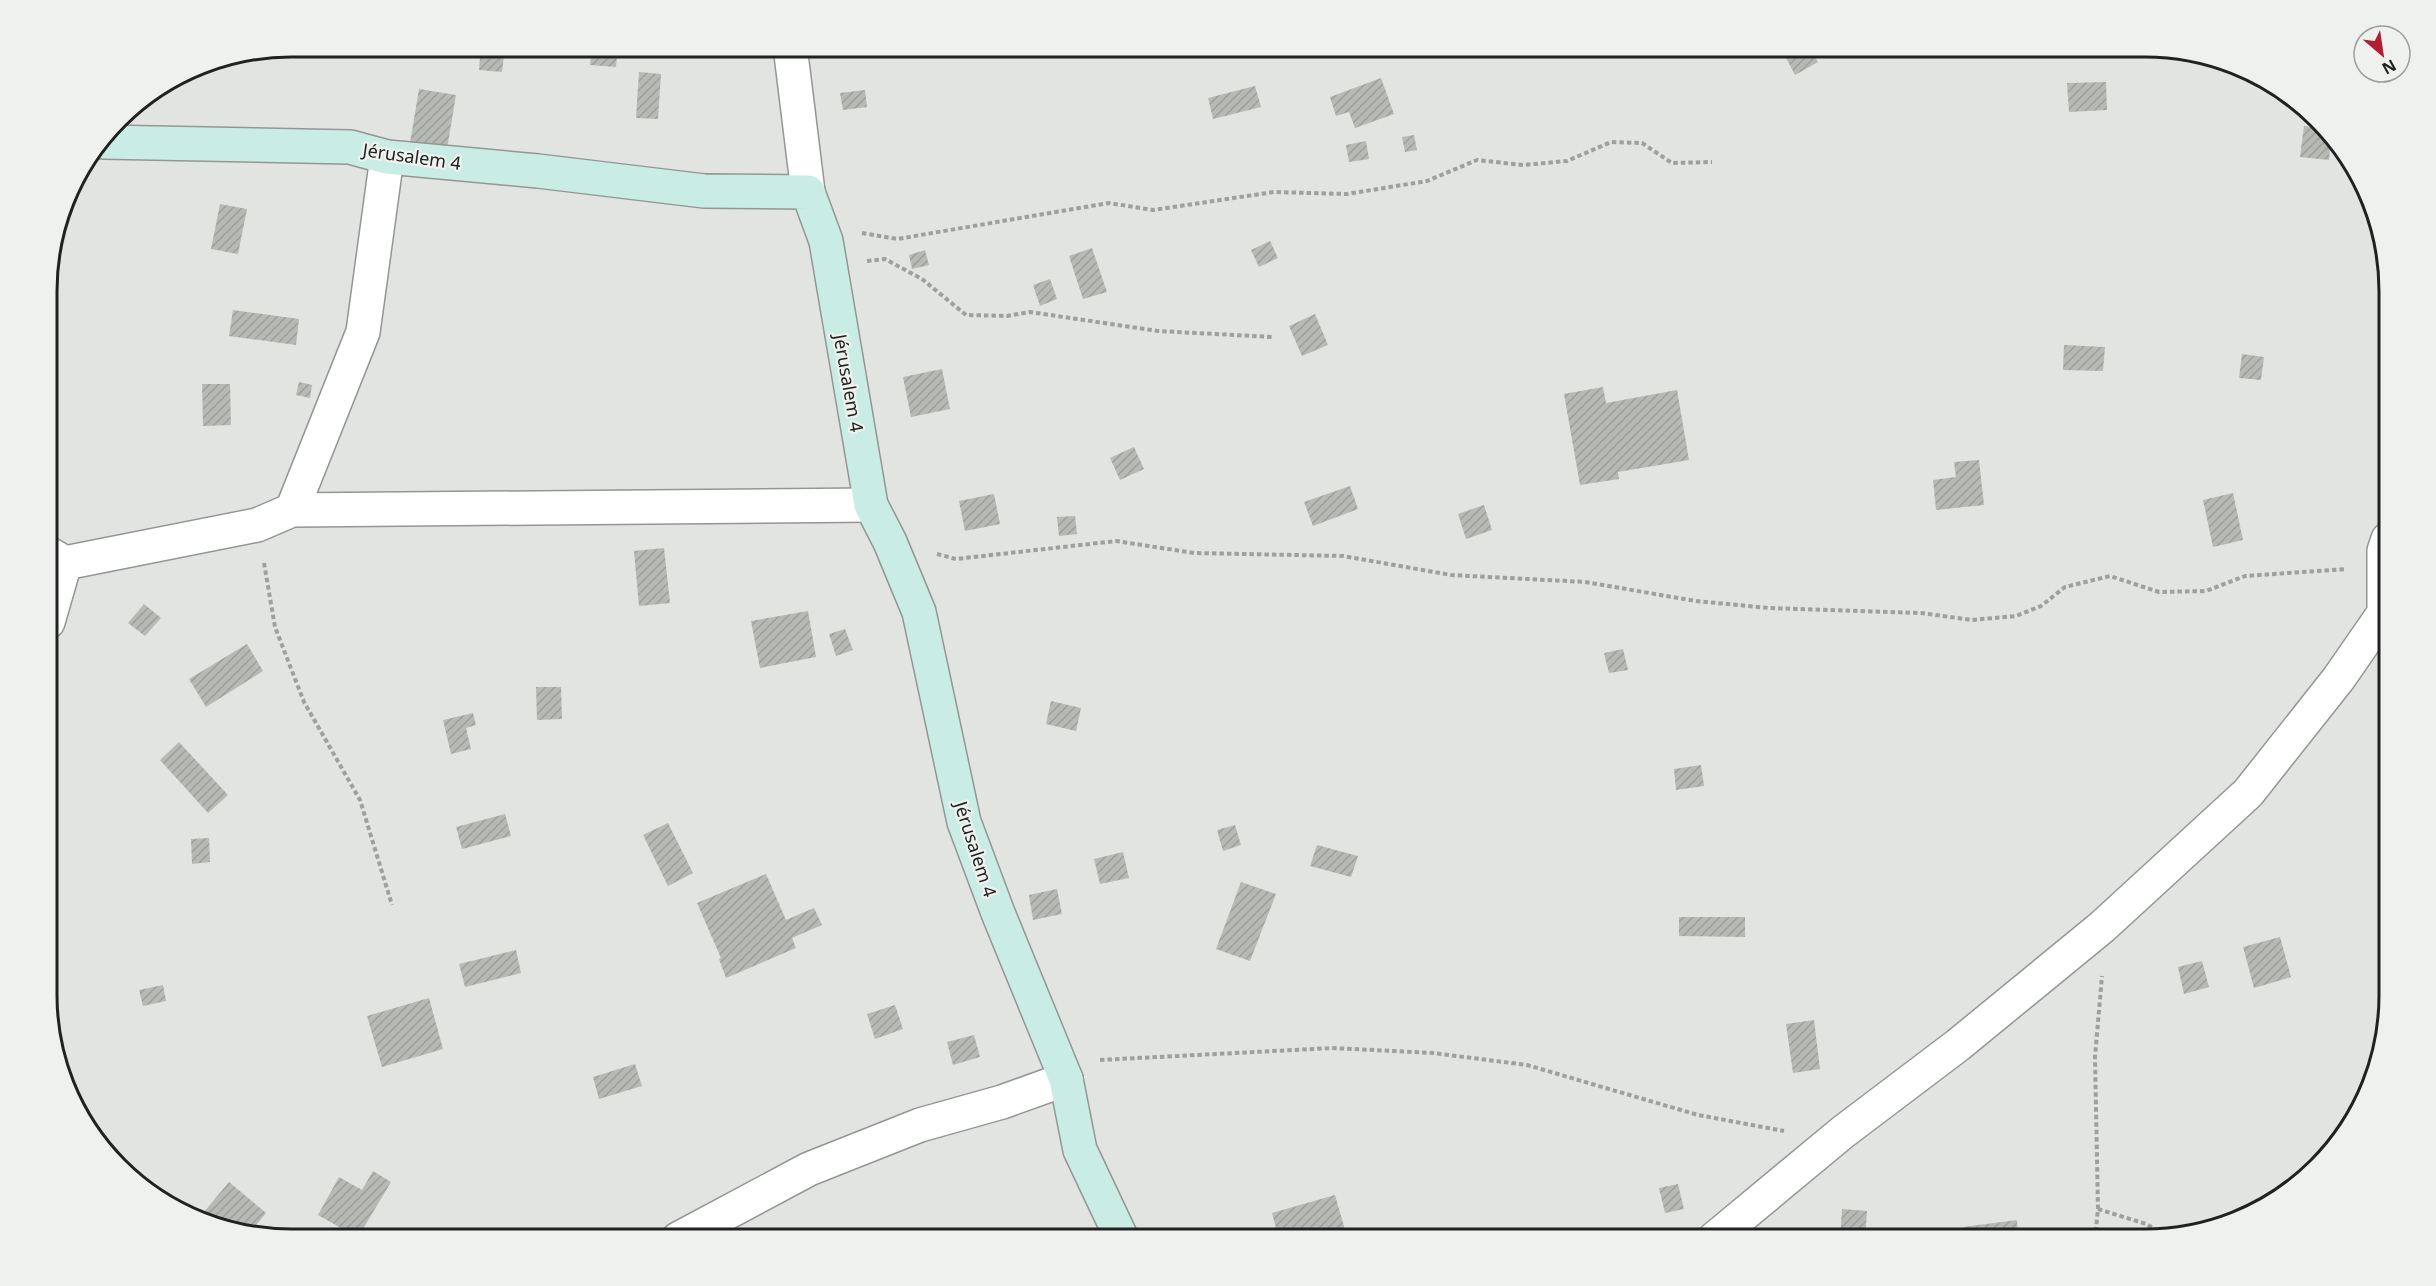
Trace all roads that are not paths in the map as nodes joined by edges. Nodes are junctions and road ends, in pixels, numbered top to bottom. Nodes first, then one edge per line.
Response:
1 (791, 57) edge
2 (111, 142) edge
3 (387, 157) junction
4 (808, 192) junction
5 (871, 505) junction
6 (292, 510) junction
7 (57, 558) edge
8 (2379, 620) edge
9 (1063, 1070) junction
10 (697, 1229) edge
11 (1117, 1229) edge
12 (1726, 1229) edge

1 - 4 street
2 - 3 street, Jérusalem 4
3 - 4 street, Jérusalem 4
3 - 6 street
4 - 5 street, Jérusalem 4
5 - 6 street
5 - 9 street, Jérusalem 4
6 - 7 street
8 - 12 street
9 - 10 street
9 - 11 street, Jérusalem 4

